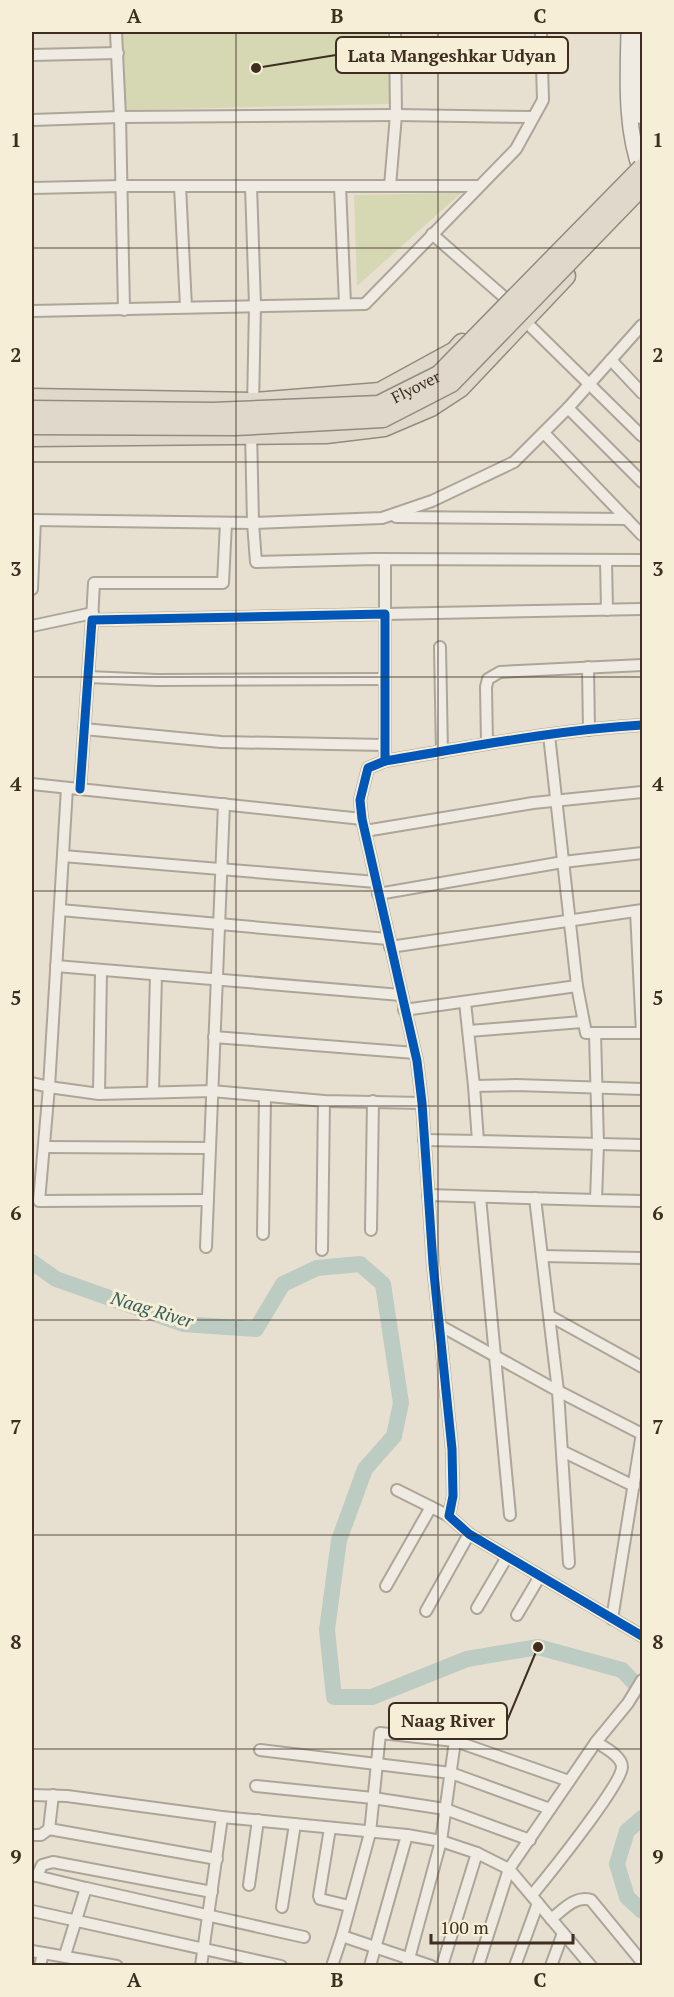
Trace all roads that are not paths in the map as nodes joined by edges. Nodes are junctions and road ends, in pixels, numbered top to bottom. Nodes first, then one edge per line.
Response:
1 (116, 32) edge
2 (395, 32) edge
3 (541, 32) edge
4 (629, 32) edge
5 (640, 32) edge
6 (118, 53) junction
7 (32, 55) edge
8 (396, 115) junction
9 (642, 116) edge
10 (120, 117) junction
11 (533, 117) junction
12 (32, 120) edge
13 (641, 165) edge
14 (122, 186) junction
15 (180, 186) junction
16 (251, 186) junction
17 (340, 186) junction
18 (390, 186) junction
19 (479, 186) junction
20 (642, 186) edge
21 (32, 188) edge
22 (642, 197) edge
23 (432, 234) junction
24 (504, 297) junction
25 (345, 304) junction
26 (255, 305) junction
27 (186, 307) junction
28 (124, 310) junction
29 (32, 311) edge
30 (525, 321) junction
31 (642, 325) edge
32 (634, 335) junction
33 (642, 344) edge
34 (611, 360) junction
35 (589, 384) junction
36 (642, 393) edge
37 (32, 398) edge
38 (253, 402) junction
39 (568, 408) junction
40 (32, 410) edge
41 (32, 425) edge
42 (544, 433) junction
43 (250, 436) junction
44 (642, 436) edge
45 (32, 437) edge
46 (642, 482) edge
47 (386, 516) junction
48 (627, 519) junction
49 (33, 520) edge
50 (226, 523) junction
51 (253, 523) junction
52 (642, 535) edge
53 (385, 559) junction
54 (606, 560) junction
55 (642, 560) edge
56 (32, 589) edge
57 (642, 609) edge
58 (607, 610) junction
59 (385, 614) junction
60 (93, 616) junction
61 (32, 626) edge
62 (440, 647) dead end
63 (642, 665) edge
64 (588, 667) junction
65 (88, 677) junction
66 (385, 679) junction
67 (642, 725) edge
68 (84, 729) junction
69 (589, 730) junction
70 (549, 735) junction
71 (385, 744) junction
72 (487, 744) junction
73 (442, 752) junction
74 (385, 761) junction
75 (32, 784) edge
76 (67, 788) junction
77 (80, 789) junction
78 (642, 792) edge
79 (555, 801) junction
80 (224, 804) junction
81 (362, 819) junction
82 (365, 831) junction
83 (642, 853) edge
84 (63, 856) junction
85 (563, 862) junction
86 (221, 868) junction
87 (376, 882) junction
88 (378, 894) junction
89 (60, 910) junction
90 (639, 910) edge
91 (571, 920) junction
92 (219, 923) junction
93 (389, 943) junction
94 (56, 966) junction
95 (640, 969) edge
96 (101, 970) junction
97 (156, 975) junction
98 (217, 981) junction
99 (577, 986) junction
100 (401, 995) junction
101 (465, 1002) junction
102 (405, 1010) junction
103 (582, 1022) junction
104 (469, 1031) junction
105 (595, 1033) junction
106 (642, 1033) edge
107 (214, 1037) junction
108 (415, 1053) junction
109 (32, 1083) edge
110 (474, 1086) junction
111 (49, 1087) junction
112 (596, 1088) junction
113 (642, 1089) edge
114 (212, 1091) junction
115 (153, 1092) junction
116 (99, 1094) junction
117 (265, 1096) junction
118 (324, 1101) junction
119 (373, 1101) junction
120 (422, 1104) junction
121 (424, 1140) junction
122 (478, 1141) junction
123 (598, 1144) junction
124 (642, 1145) edge
125 (44, 1147) junction
126 (210, 1148) junction
127 (428, 1195) junction
128 (480, 1197) junction
129 (535, 1198) junction
130 (207, 1200) junction
131 (596, 1200) junction
132 (642, 1201) edge
133 (371, 1230) dead end
134 (263, 1234) dead end
135 (206, 1247) dead end
136 (322, 1250) dead end
137 (542, 1256) junction
138 (642, 1258) edge
139 (550, 1316) junction
140 (439, 1325) junction
141 (494, 1355) junction
142 (642, 1367) edge
143 (558, 1391) junction
144 (642, 1434) edge
145 (562, 1451) junction
146 (634, 1486) junction
147 (397, 1490) dead end
148 (431, 1507) junction
149 (510, 1515) dead end
150 (449, 1516) junction
151 (469, 1534) junction
152 (507, 1557) junction
153 (569, 1563) dead end
154 (540, 1576) junction
155 (386, 1586) dead end
156 (477, 1608) dead end
157 (426, 1611) dead end
158 (518, 1615) dead end
159 (612, 1619) junction
160 (642, 1636) edge
161 (642, 1680) edge
162 (455, 1741) junction
163 (596, 1742) junction
164 (260, 1750) dead end
165 (377, 1764) junction
166 (451, 1773) junction
167 (569, 1781) junction
168 (256, 1786) dead end
169 (32, 1795) edge
170 (53, 1795) junction
171 (374, 1798) junction
172 (444, 1809) junction
173 (550, 1809) junction
174 (222, 1817) junction
175 (258, 1820) junction
176 (295, 1824) junction
177 (330, 1828) junction
178 (49, 1829) junction
179 (370, 1833) junction
180 (32, 1835) edge
181 (407, 1835) junction
182 (530, 1840) junction
183 (441, 1841) junction
184 (477, 1853) junction
185 (217, 1859) junction
186 (509, 1869) junction
187 (34, 1876) edge
188 (249, 1885) dead end
189 (86, 1888) junction
190 (212, 1892) junction
191 (535, 1899) junction
192 (349, 1906) junction
193 (282, 1907) dead end
194 (32, 1911) edge
195 (209, 1915) junction
196 (551, 1919) junction
197 (76, 1920) junction
198 (562, 1933) junction
199 (342, 1936) junction
200 (304, 1938) dead end
201 (203, 1948) junction
202 (376, 1948) junction
203 (37, 1952) edge
204 (65, 1955) junction
205 (408, 1962) edge
206 (642, 1962) edge
207 (588, 1964) edge
208 (40, 1965) edge
209 (117, 1965) edge
210 (201, 1965) edge
211 (281, 1965) edge
212 (332, 1965) edge
213 (370, 1965) edge
214 (431, 1965) edge
215 (442, 1965) edge
216 (478, 1965) edge
217 (515, 1965) edge
218 (551, 1965) edge

1 - 6 street
2 - 8 street
3 - 11 street
4 - 13 main road
5 - 9 main road
6 - 7 street
6 - 10 street
8 - 10 street
8 - 11 street
8 - 18 street
10 - 12 street
10 - 14 street
11 - 19 street
13 - 24 highway
13 - 40 highway, Flyover, bridge
14 - 15 street
14 - 21 street
14 - 28 street
15 - 16 street
15 - 27 street
16 - 17 street
16 - 26 street
17 - 18 street
17 - 25 street
18 - 19 street
19 - 23 street
20 - 41 highway, Flyover, bridge
22 - 30 highway
23 - 24 street
23 - 25 street
24 - 38 highway
25 - 26 street
26 - 27 street
26 - 38 street
27 - 28 street
28 - 29 street
30 - 35 street
30 - 43 highway
31 - 32 street
32 - 33 street
32 - 34 street
34 - 35 street
34 - 36 street
35 - 39 street
35 - 44 street
37 - 38 highway
38 - 43 street
39 - 42 street
39 - 46 street
42 - 47 street
42 - 48 street
43 - 45 highway
43 - 51 street
47 - 48 street
47 - 51 street
48 - 52 street
49 - 50 street
49 - 56 street
50 - 51 street
50 - 60 street
51 - 53 street
53 - 54 street
53 - 59 street
54 - 55 street
54 - 58 street
57 - 58 street
58 - 59 street
59 - 60 street
59 - 66 street
60 - 61 street
60 - 65 street
62 - 73 street
63 - 64 street
64 - 69 street
64 - 72 street
65 - 66 street
65 - 68 street
66 - 71 street
67 - 69 street
68 - 71 street
68 - 77 street
69 - 70 street
70 - 72 street
70 - 79 street
71 - 74 street
72 - 73 street
73 - 74 street
74 - 81 street
75 - 76 street
76 - 77 street
76 - 84 street
77 - 80 street
78 - 79 street
79 - 82 street
79 - 85 street
80 - 81 street
80 - 86 street
81 - 82 street
82 - 87 street
83 - 85 street
84 - 86 street
84 - 89 street
85 - 88 street
85 - 91 street
86 - 87 street
86 - 92 street
87 - 88 street
88 - 93 street
89 - 92 street
89 - 94 street
90 - 91 street
90 - 95 street
91 - 93 street
91 - 99 street
92 - 93 street
92 - 98 street
93 - 100 street
94 - 96 street
94 - 111 street
95 - 106 street
96 - 97 street
96 - 116 street
97 - 98 street
97 - 115 street
98 - 100 street
98 - 107 street
99 - 101 street
99 - 103 street
100 - 102 street
101 - 102 street
101 - 104 street
102 - 108 street
103 - 104 street
103 - 105 street
104 - 110 street
105 - 106 street
105 - 112 street
107 - 108 street
107 - 114 street
108 - 120 street
109 - 111 street
110 - 112 street
110 - 122 street
111 - 116 street
111 - 125 street
112 - 113 street
112 - 123 street
114 - 115 street
114 - 117 street
114 - 126 street
115 - 116 street
117 - 118 street
117 - 134 street
118 - 119 street
118 - 136 street
119 - 120 street
119 - 133 street
120 - 121 street
121 - 122 street
121 - 127 street
122 - 123 street
123 - 124 street
123 - 131 street
125 - 126 street
125 - 130 street
126 - 130 street
127 - 128 street
127 - 140 street
128 - 129 street
128 - 141 street
129 - 131 street
129 - 137 street
130 - 135 street
131 - 132 street
137 - 138 street
137 - 139 street
139 - 142 street
139 - 143 street
140 - 141 street
140 - 150 street
141 - 143 street
141 - 149 street
143 - 144 street
143 - 145 street
144 - 146 street
145 - 146 street
145 - 153 street
146 - 159 street
147 - 148 street
148 - 150 street
148 - 155 street
150 - 151 street
151 - 152 street
151 - 157 street
152 - 154 street
152 - 156 street
154 - 158 street
154 - 159 street
159 - 160 street
161 - 163 street
162 - 165 street
162 - 166 street
162 - 167 street
163 - 167 street
163 - 191 street
164 - 165 street
165 - 166 street
165 - 171 street
166 - 172 street
166 - 173 street
167 - 173 street
168 - 171 street
169 - 170 street
170 - 174 street
170 - 178 street
171 - 172 street
171 - 179 street
172 - 182 street
172 - 183 street
173 - 182 street
174 - 175 street
174 - 185 street
175 - 176 street
175 - 188 street
176 - 177 street
176 - 193 street
177 - 179 street
177 - 192 street
178 - 180 street
178 - 185 street
179 - 181 street
179 - 192 street
181 - 183 street
181 - 202 street
182 - 186 street
183 - 184 street
183 - 205 street
184 - 186 street
184 - 215 street
185 - 190 street
186 - 191 street
186 - 216 street
187 - 189 street
187 - 190 street
189 - 195 street
189 - 197 street
190 - 195 street
191 - 196 street
191 - 217 street
192 - 199 street
194 - 197 street
195 - 200 street
195 - 201 street
196 - 198 street
196 - 206 street
197 - 201 street
197 - 204 street
198 - 207 street
198 - 218 street
199 - 202 street
199 - 212 street
201 - 210 street
201 - 211 street
202 - 205 street
202 - 213 street
203 - 204 street
203 - 208 street
204 - 209 street
205 - 214 street

